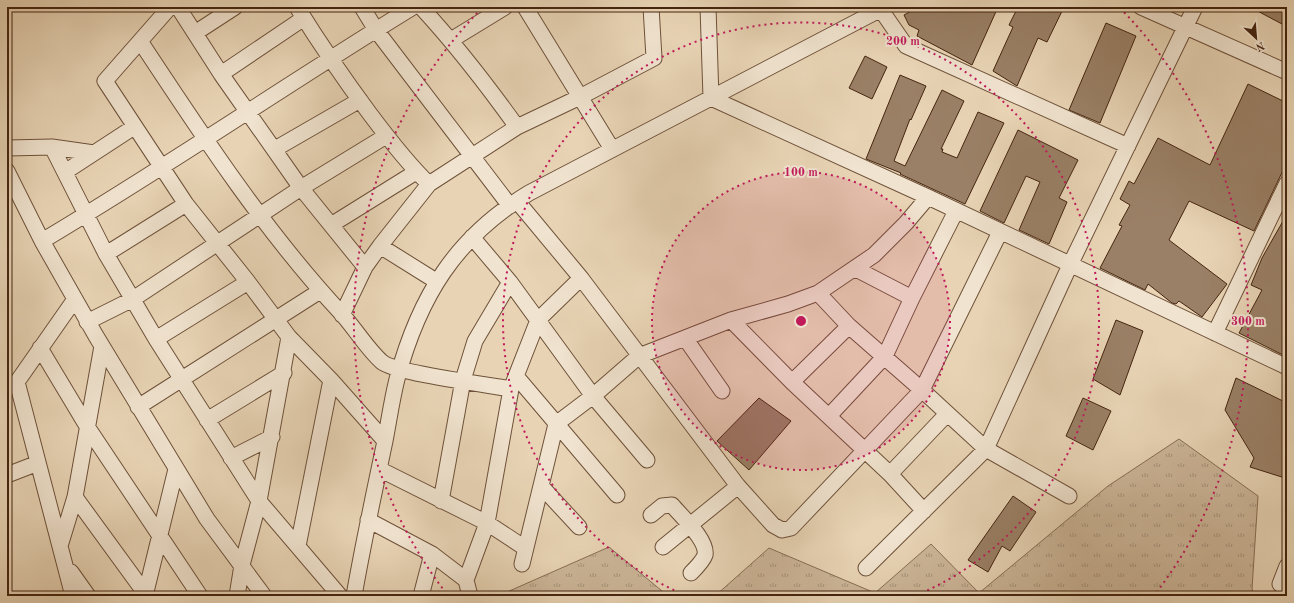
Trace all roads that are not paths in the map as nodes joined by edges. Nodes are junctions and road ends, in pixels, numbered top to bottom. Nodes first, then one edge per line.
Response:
1 (170, 7) edge
2 (178, 7) edge
3 (235, 7) edge
4 (362, 7) edge
5 (413, 7) edge
6 (421, 7) edge
7 (505, 7) edge
8 (525, 7) edge
9 (651, 7) edge
10 (708, 7) edge
11 (1142, 7) edge
12 (1195, 7) edge
13 (881, 8) edge
14 (300, 12) edge
15 (1185, 28) junction
16 (376, 30) junction
17 (195, 33) junction
18 (451, 40) junction
19 (140, 41) junction
20 (329, 58) junction
21 (1287, 72) edge
22 (221, 74) junction
23 (580, 97) junction
24 (711, 98) junction
25 (360, 100) junction
26 (247, 111) junction
27 (517, 126) junction
28 (134, 128) junction
29 (386, 136) junction
30 (205, 140) junction
31 (1128, 146) junction
32 (52, 147) junction
33 (7, 148) edge
34 (275, 149) junction
35 (612, 149) junction
36 (94, 153) junction
37 (472, 155) junction
38 (161, 168) junction
39 (7, 171) edge
40 (65, 172) junction
41 (416, 172) junction
42 (1287, 182) edge
43 (429, 184) junction
44 (301, 188) junction
45 (928, 197) junction
46 (513, 203) junction
47 (186, 204) junction
48 (956, 211) junction
49 (86, 215) junction
50 (260, 216) junction
51 (331, 225) junction
52 (1000, 232) junction
53 (472, 237) junction
54 (42, 241) junction
55 (218, 244) junction
56 (380, 246) junction
57 (106, 254) junction
58 (1070, 265) junction
59 (365, 267) junction
60 (856, 269) junction
61 (581, 278) junction
62 (436, 281) junction
63 (248, 282) junction
64 (510, 282) junction
65 (320, 291) junction
66 (818, 293) junction
67 (912, 298) junction
68 (75, 299) junction
69 (133, 299) junction
70 (342, 315) junction
71 (277, 320) junction
72 (538, 320) junction
73 (731, 320) junction
74 (87, 322) junction
75 (849, 326) junction
76 (1215, 333) junction
77 (289, 338) junction
78 (685, 338) junction
79 (156, 339) junction
80 (102, 346) junction
81 (40, 348) junction
82 (639, 356) junction
83 (885, 356) junction
84 (1287, 367) edge
85 (400, 369) junction
86 (284, 373) junction
87 (181, 379) junction
88 (331, 380) junction
89 (463, 380) junction
90 (514, 382) junction
91 (792, 382) junction
92 (922, 390) junction
93 (722, 391) dead end
94 (593, 396) junction
95 (138, 406) junction
96 (947, 414) junction
97 (829, 416) junction
98 (207, 420) junction
99 (556, 424) junction
100 (88, 428) junction
101 (272, 437) junction
102 (385, 440) junction
103 (986, 449) junction
104 (865, 450) junction
105 (231, 458) junction
106 (647, 460) dead end
107 (38, 463) junction
108 (176, 469) junction
109 (379, 469) junction
110 (890, 474) junction
111 (7, 475) edge
112 (738, 486) junction
113 (542, 487) junction
114 (617, 495) dead end
115 (75, 496) junction
116 (1069, 496) dead end
117 (259, 501) junction
118 (440, 501) junction
119 (924, 511) junction
120 (651, 515) dead end
121 (368, 520) junction
122 (487, 523) junction
123 (690, 525) junction
124 (579, 527) dead end
125 (160, 538) junction
126 (298, 546) junction
127 (60, 547) junction
128 (663, 547) dead end
129 (525, 548) junction
130 (432, 554) junction
131 (522, 564) dead end
132 (242, 565) junction
133 (1287, 566) edge
134 (67, 567) junction
135 (866, 568) dead end
136 (692, 573) dead end
137 (466, 580) junction
138 (1287, 587) edge
139 (196, 593) edge
140 (145, 594) edge
141 (73, 596) edge
142 (88, 596) edge
143 (237, 596) edge
144 (264, 596) edge
145 (340, 596) edge
146 (354, 596) edge
147 (421, 596) edge
148 (470, 596) edge

1 - 19 street
2 - 17 street
3 - 17 street
4 - 16 street
5 - 16 street
6 - 18 street
7 - 18 street
8 - 23 street
9 - 23 street
10 - 24 street
11 - 15 street
12 - 15 street
13 - 24 street
13 - 31 street
14 - 20 street
14 - 22 street
15 - 21 street
15 - 31 street
16 - 20 street
16 - 37 street
17 - 22 street
18 - 27 street
19 - 28 street
19 - 30 street
20 - 25 street
20 - 26 street
22 - 26 street
23 - 27 street
23 - 35 street
24 - 35 street
24 - 45 street
25 - 29 street
25 - 34 street
26 - 30 street
26 - 34 street
27 - 37 street
28 - 36 street
28 - 38 street
29 - 41 street
29 - 44 street
30 - 38 street
30 - 50 street
31 - 58 street
32 - 33 street
32 - 36 street
32 - 40 street
34 - 44 street
35 - 46 street
36 - 40 street
37 - 43 street
37 - 46 street
38 - 47 street
38 - 49 street
39 - 54 street
40 - 49 street
41 - 43 street
41 - 51 street
42 - 76 street
43 - 56 street
44 - 50 street
44 - 51 street
45 - 48 street
45 - 60 street
46 - 53 street
46 - 61 street
47 - 55 street
47 - 57 street
48 - 52 street
48 - 67 street
49 - 54 street
49 - 57 street
50 - 55 street
50 - 65 street
51 - 59 street
52 - 58 street
52 - 92 street
53 - 62 street
53 - 64 street
54 - 68 street
55 - 63 street
55 - 69 street
56 - 59 street
56 - 62 street
57 - 69 street
58 - 76 street
58 - 103 street
59 - 70 street
60 - 66 street
60 - 67 street
61 - 72 street
61 - 82 street
62 - 85 street
63 - 71 street
63 - 79 street
64 - 72 street
64 - 89 street
65 - 70 street
65 - 71 street
66 - 73 street
66 - 75 street
67 - 83 street
68 - 74 street
68 - 81 street
69 - 74 street
69 - 79 street
70 - 85 street
71 - 77 street
71 - 87 street
72 - 90 street
72 - 94 street
73 - 78 street
73 - 91 street
74 - 80 street
75 - 83 street
75 - 91 street
76 - 84 street
77 - 86 street
77 - 88 street
78 - 82 street
78 - 93 street
79 - 87 street
80 - 95 street
80 - 100 street
81 - 100 street
81 - 107 street
82 - 94 street
82 - 112 street
83 - 92 street
83 - 97 street
85 - 89 street
85 - 102 street
86 - 98 street
86 - 101 street
87 - 95 street
87 - 98 street
88 - 102 street
88 - 126 street
89 - 90 street
89 - 118 street
90 - 99 street
90 - 122 street
91 - 97 street
92 - 96 street
92 - 104 street
94 - 99 street
94 - 106 street
95 - 108 street
96 - 103 street
96 - 110 street
97 - 104 street
98 - 105 street
99 - 113 street
99 - 114 street
100 - 115 street
100 - 125 street
101 - 105 street
101 - 117 street
102 - 109 street
103 - 116 street
103 - 119 street
104 - 110 street
104 - 112 street
105 - 117 street
107 - 111 street
107 - 127 street
108 - 125 street
108 - 132 street
109 - 118 street
109 - 121 street
110 - 119 street
112 - 123 street
113 - 124 street
113 - 129 street
115 - 127 street
115 - 140 street
117 - 126 street
117 - 132 street
118 - 122 street
119 - 135 street
120 - 123 street
121 - 130 street
121 - 146 street
122 - 129 street
122 - 137 street
123 - 128 street
123 - 136 street
125 - 139 street
125 - 140 street
126 - 145 street
127 - 134 street
129 - 131 street
130 - 137 street
130 - 147 street
132 - 143 street
132 - 144 street
133 - 138 street
134 - 141 street
134 - 142 street
137 - 148 street

